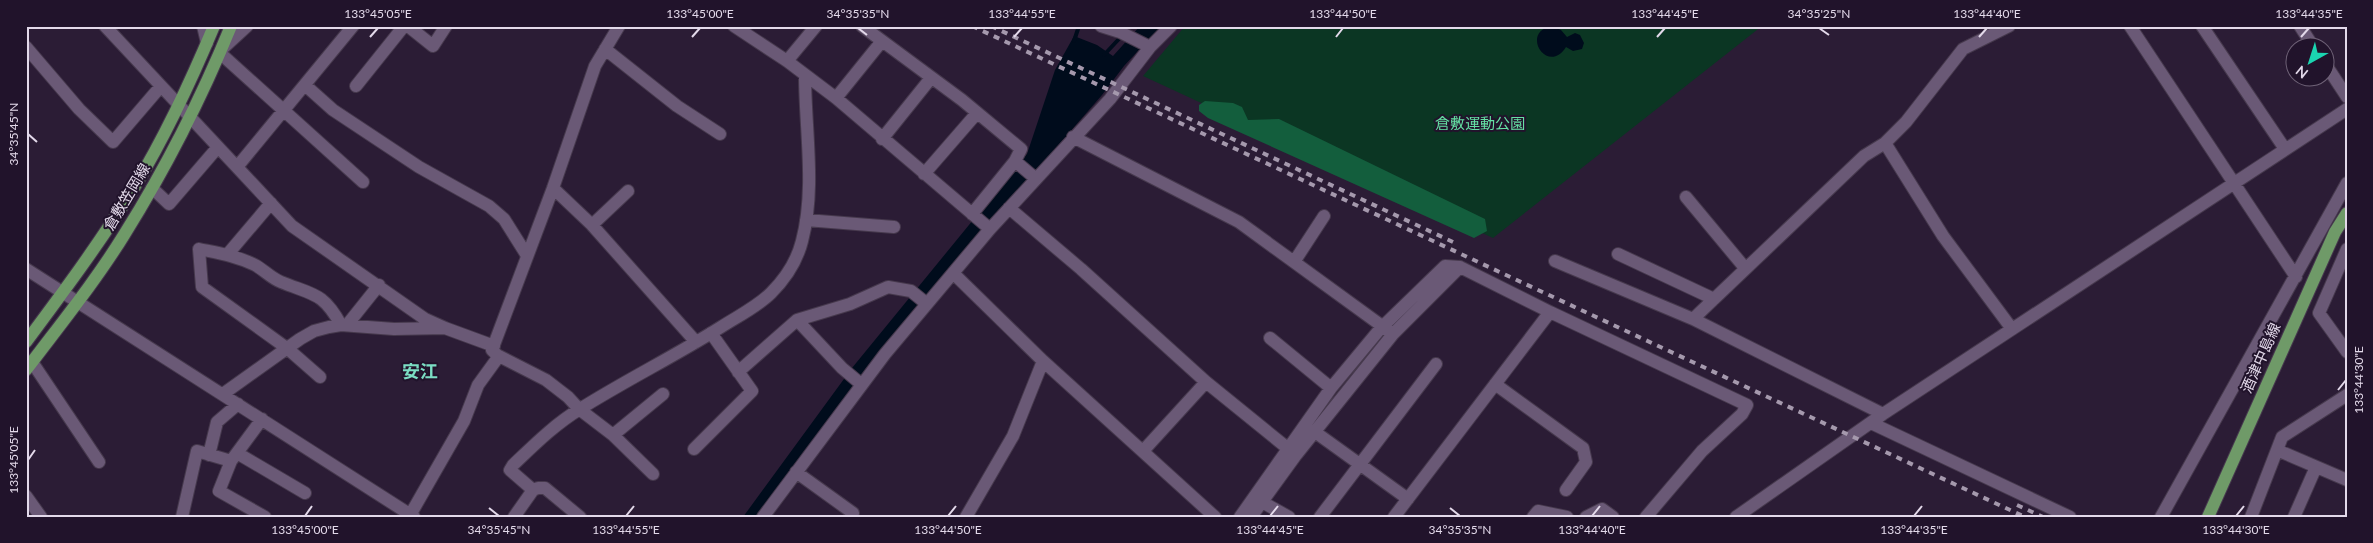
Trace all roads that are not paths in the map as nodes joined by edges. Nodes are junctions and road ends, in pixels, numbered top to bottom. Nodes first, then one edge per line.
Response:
1 (105, 26) edge
2 (203, 26) edge
3 (214, 26) edge
4 (231, 26) edge
5 (246, 26) edge
6 (353, 26) edge
7 (406, 26) edge
8 (446, 26) edge
9 (619, 26) edge
10 (734, 26) edge
11 (816, 26) edge
12 (862, 26) edge
13 (1101, 26) edge
14 (1171, 26) edge
15 (2009, 26) edge
16 (2130, 26) edge
17 (2202, 26) edge
18 (2300, 26) edge
19 (1989, 30) edge
20 (2308, 38) edge
21 (882, 41) junction
22 (207, 43) junction
23 (1148, 46) junction
24 (26, 47) edge
25 (221, 51) junction
26 (608, 51) junction
27 (787, 61) junction
28 (806, 75) junction
29 (931, 78) junction
30 (2336, 80) edge
31 (305, 85) junction
32 (161, 86) junction
33 (356, 86) dead end
34 (2347, 97) edge
35 (836, 98) junction
36 (179, 105) junction
37 (2347, 109) edge
38 (283, 111) junction
39 (977, 112) junction
40 (190, 118) junction
41 (720, 134) dead end
42 (1073, 137) junction
43 (882, 139) junction
44 (1885, 143) junction
45 (218, 147) junction
46 (2285, 149) junction
47 (1017, 163) junction
48 (237, 167) junction
49 (924, 174) junction
50 (1034, 177) junction
51 (363, 182) dead end
52 (2234, 182) junction
53 (2347, 183) edge
54 (152, 188) junction
55 (555, 189) junction
56 (628, 191) dead end
57 (1686, 197) dead end
58 (270, 203) junction
59 (1008, 208) junction
60 (2347, 213) edge
61 (973, 215) junction
62 (1324, 216) dead end
63 (806, 220) junction
64 (592, 225) junction
65 (894, 227) dead end
66 (988, 227) junction
67 (2347, 248) edge
68 (526, 254) junction
69 (1618, 254) dead end
70 (227, 255) junction
71 (1555, 261) dead end
72 (1294, 262) junction
73 (1745, 268) junction
74 (26, 269) edge
75 (953, 273) junction
76 (2296, 277) junction
77 (379, 285) junction
78 (63, 292) junction
79 (1714, 299) junction
80 (77, 301) junction
81 (925, 302) junction
82 (1550, 312) junction
83 (1693, 319) junction
84 (797, 320) junction
85 (344, 325) junction
86 (445, 328) junction
87 (2012, 329) junction
88 (1389, 330) junction
89 (711, 333) junction
90 (1270, 338) dead end
91 (26, 342) edge
92 (696, 342) junction
93 (288, 349) junction
94 (496, 352) junction
95 (2347, 352) edge
96 (1043, 361) junction
97 (1436, 364) dead end
98 (29, 366) edge
99 (738, 372) junction
100 (320, 377) dead end
101 (1206, 382) junction
102 (860, 383) junction
103 (1495, 384) junction
104 (1331, 388) junction
105 (224, 394) junction
106 (663, 394) dead end
107 (2347, 394) edge
108 (238, 404) junction
109 (579, 409) junction
110 (1883, 414) junction
111 (262, 419) junction
112 (1870, 423) junction
113 (1316, 432) junction
114 (613, 435) junction
115 (694, 448) dead end
116 (2277, 450) junction
117 (1143, 451) junction
118 (1292, 451) junction
119 (209, 455) junction
120 (234, 457) junction
121 (99, 462) dead end
122 (1360, 463) junction
123 (2316, 466) junction
124 (796, 472) junction
125 (653, 474) dead end
126 (2347, 480) edge
127 (533, 490) junction
128 (1566, 490) dead end
129 (305, 492) dead end
130 (26, 496) edge
131 (1408, 499) junction
132 (1262, 502) junction
133 (1400, 515) edge
134 (411, 516) edge
135 (41, 517) edge
136 (182, 517) edge
137 (265, 517) edge
138 (514, 517) edge
139 (580, 517) edge
140 (763, 517) edge
141 (852, 517) edge
142 (966, 517) edge
143 (1215, 517) edge
144 (1240, 517) edge
145 (1251, 517) edge
146 (1289, 517) edge
147 (1320, 517) edge
148 (1533, 517) edge
149 (1567, 517) edge
150 (1586, 517) edge
151 (1613, 517) edge
152 (1646, 517) edge
153 (1736, 517) edge
154 (2070, 517) edge
155 (2161, 517) edge
156 (2208, 517) edge
157 (2251, 517) edge
158 (2294, 517) edge

1 - 32 street
2 - 22 street
3 - 22 main road, 倉敷笠岡線
4 - 25 main road, 倉敷笠岡線
5 - 25 street
6 - 31 street
7 - 8 street
7 - 33 street
9 - 26 street
10 - 27 street
11 - 27 street
12 - 21 street
13 - 23 street
14 - 23 street
15 - 19 street
16 - 52 street
17 - 46 street
18 - 20 street
19 - 44 street
21 - 29 street
21 - 35 street
22 - 36 main road, 倉敷笠岡線
23 - 42 street
24 - 32 street
25 - 38 street
25 - 40 main road, 倉敷笠岡線
26 - 41 street
26 - 55 street
27 - 28 street
28 - 35 street
28 - 63 street
29 - 39 street
29 - 43 street
30 - 34 street
31 - 38 street
31 - 68 street
32 - 36 street
35 - 43 street
36 - 40 street
36 - 78 main road, 倉敷笠岡線
37 - 46 street
38 - 48 street
38 - 51 street
39 - 47 street
39 - 49 street
40 - 45 street
40 - 54 main road, 倉敷笠岡線
42 - 50 street
42 - 72 street
43 - 49 street
44 - 73 street
44 - 87 street
45 - 48 street
45 - 54 street
46 - 52 street
47 - 50 street
47 - 61 street
48 - 58 street
49 - 61 street
50 - 59 street
52 - 76 street
52 - 87 street
53 - 76 street
54 - 80 main road, 倉敷笠岡線
55 - 64 street
55 - 68 street
56 - 64 street
57 - 73 street
58 - 70 street
58 - 77 street
59 - 66 street
59 - 101 street
60 - 156 main road, 酒津中島線
61 - 66 street
62 - 72 street
63 - 65 street
63 - 89 street
64 - 92 street
66 - 75 street
67 - 95 street
68 - 94 street
69 - 79 street
70 - 85 street
70 - 93 street
71 - 83 street
72 - 88 street
73 - 79 street
74 - 78 street
75 - 81 street
75 - 96 street
76 - 155 street
77 - 85 street
77 - 86 street
78 - 80 street
78 - 91 main road, 倉敷笠岡線
79 - 83 street
80 - 98 main road, 倉敷笠岡線
80 - 105 street
81 - 84 street
81 - 102 street
82 - 88 street
82 - 103 street
82 - 152 street
83 - 110 street
84 - 99 street
84 - 102 street
85 - 86 street
85 - 93 street
86 - 94 street
87 - 110 street
88 - 104 street
88 - 113 street
89 - 92 street
89 - 99 street
90 - 104 street
92 - 109 street
93 - 100 street
93 - 105 street
94 - 109 street
94 - 134 street
96 - 117 street
96 - 142 street
97 - 122 street
98 - 121 street
99 - 115 street
101 - 117 street
101 - 118 street
102 - 124 street
103 - 128 street
103 - 131 street
104 - 118 street
105 - 108 street
106 - 114 street
107 - 116 street
108 - 111 street
108 - 119 street
109 - 114 street
109 - 127 street
110 - 112 street
111 - 120 street
111 - 134 street
112 - 153 street
112 - 154 street
113 - 118 street
113 - 122 street
114 - 125 street
116 - 123 street
116 - 157 street
117 - 143 street
118 - 132 street
118 - 144 street
119 - 120 street
119 - 136 street
120 - 129 street
120 - 137 street
122 - 131 street
122 - 147 street
123 - 126 street
123 - 158 street
124 - 140 street
124 - 141 street
127 - 138 street
127 - 139 street
130 - 135 street
131 - 133 street
132 - 145 street
132 - 146 street
148 - 149 street
150 - 151 street

